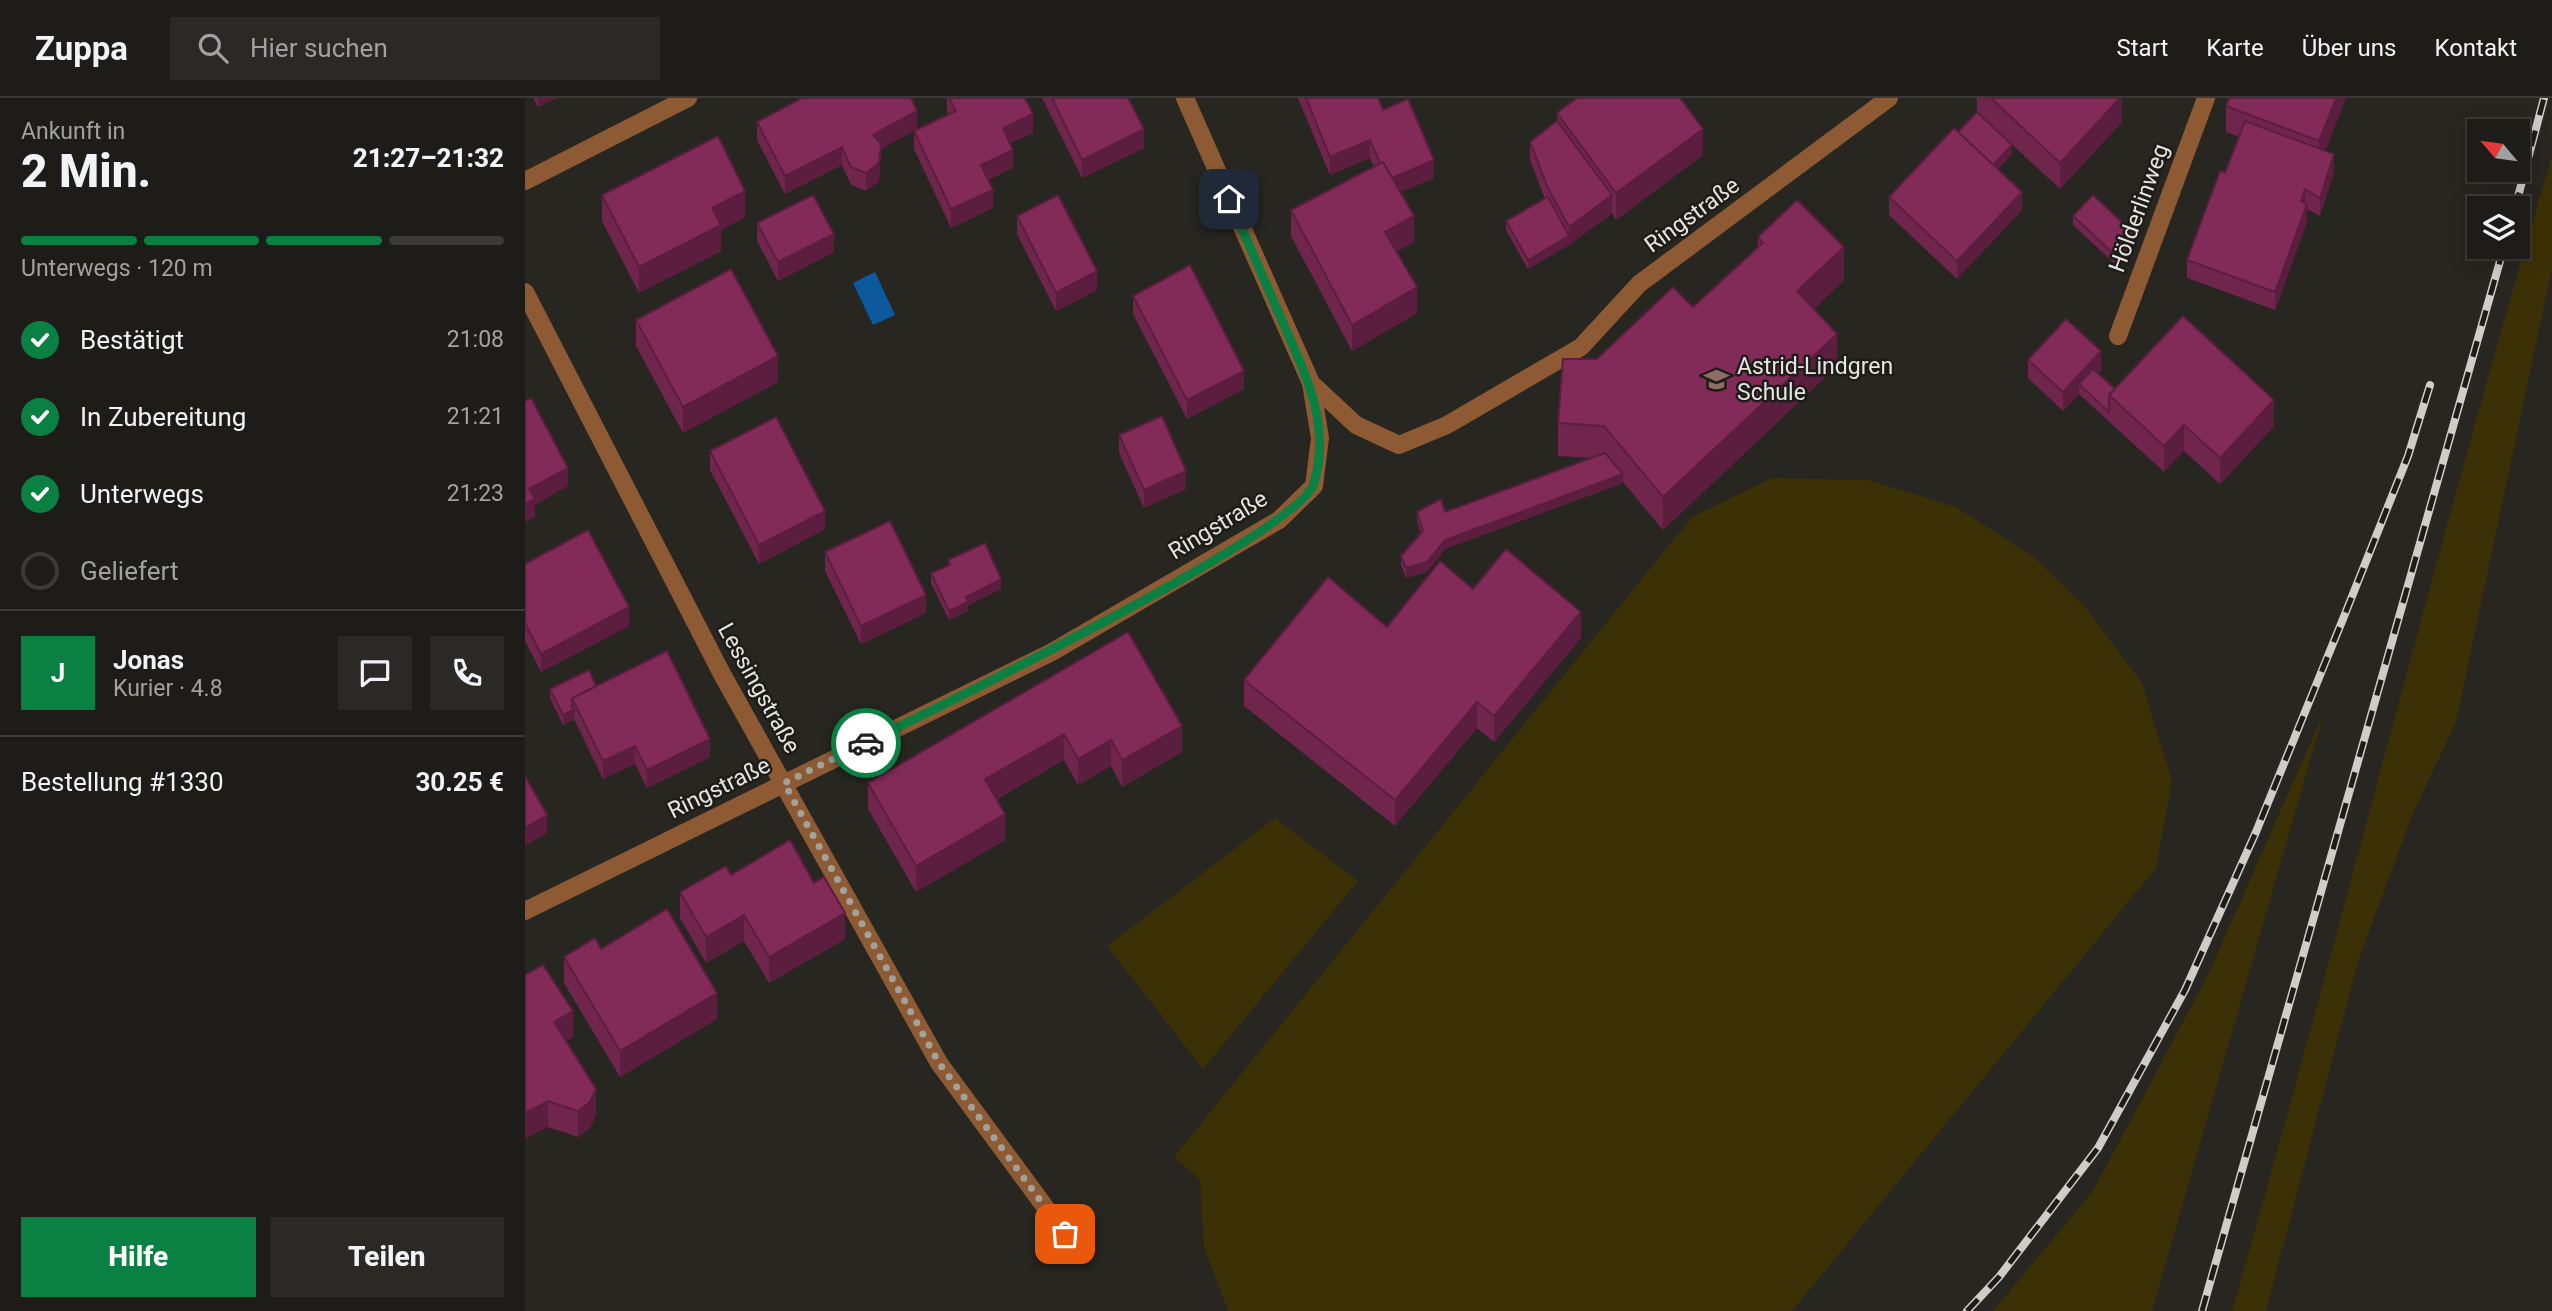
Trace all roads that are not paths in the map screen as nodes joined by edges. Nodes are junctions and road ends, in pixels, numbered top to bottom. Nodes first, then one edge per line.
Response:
1 (688, 98) edge
2 (1185, 98) edge
3 (1889, 98) edge
4 (2206, 98) edge
5 (525, 181) edge
6 (525, 292) edge
7 (2118, 336) dead end
8 (1311, 383) junction
9 (784, 783) junction
10 (525, 911) edge
11 (1065, 1234) dead end

1 - 5 street
2 - 8 street
3 - 8 street, Ringstraße
4 - 7 street, Hölderlinweg
6 - 9 street, Lessingstraße
8 - 9 street, Ringstraße
9 - 10 street, Ringstraße
9 - 11 street, Lessingstraße

